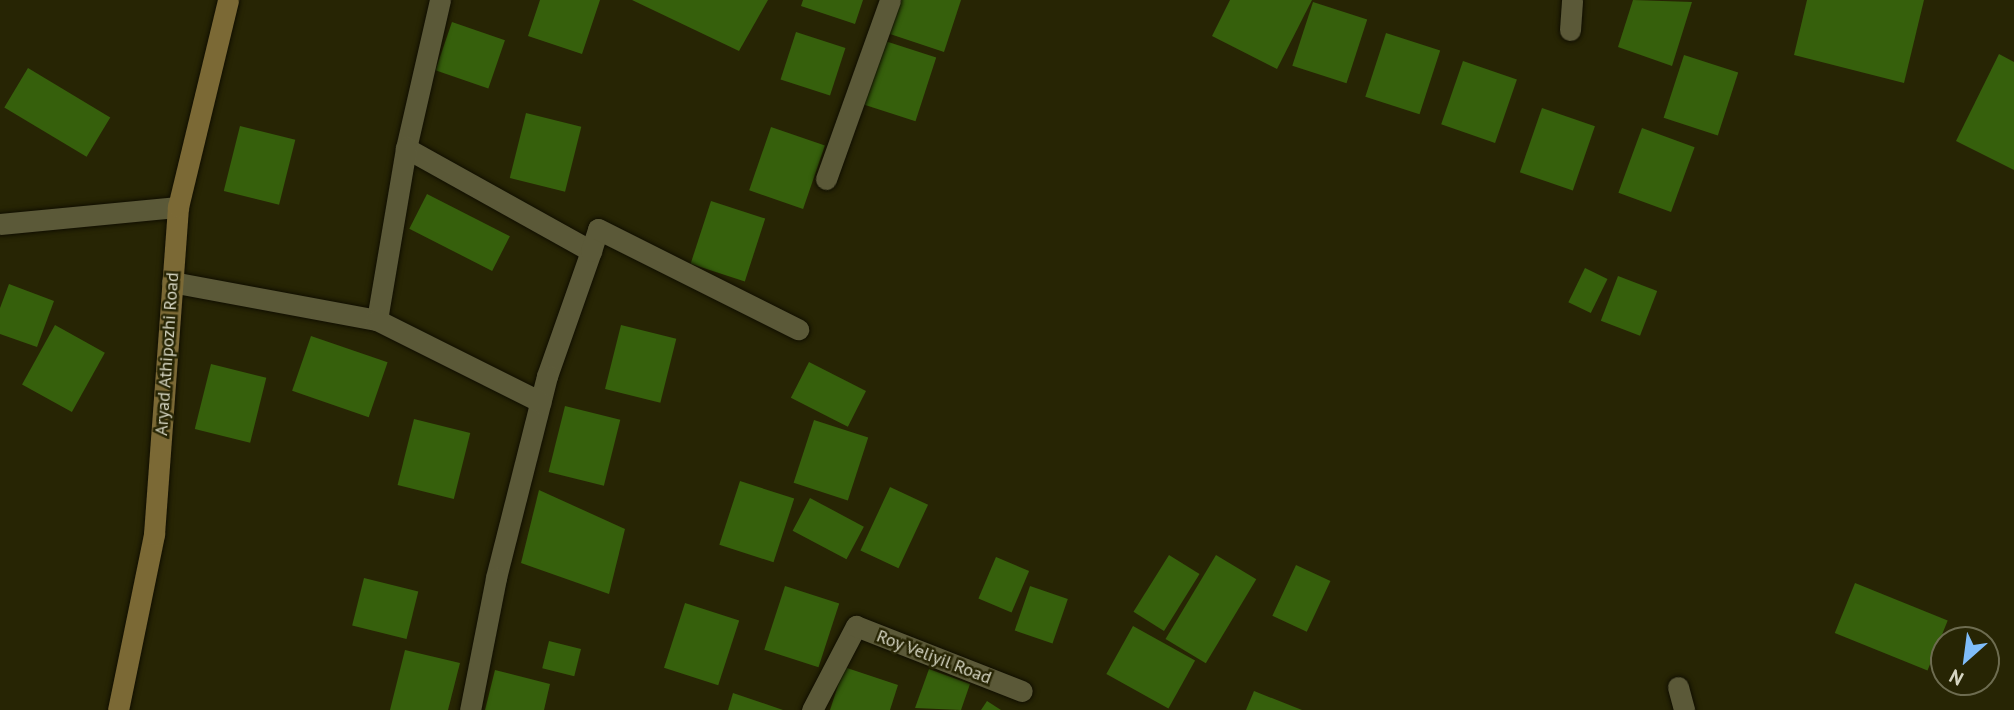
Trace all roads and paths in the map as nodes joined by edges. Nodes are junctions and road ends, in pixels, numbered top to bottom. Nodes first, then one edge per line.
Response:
1 (228, 0) edge
2 (439, 0) edge
3 (890, 0) edge
4 (1572, 0) edge
5 (1570, 30) dead end
6 (406, 148) junction
7 (826, 179) dead end
8 (178, 207) junction
9 (0, 224) edge
10 (591, 251) junction
11 (172, 282) junction
12 (377, 320) junction
13 (797, 328) dead end
14 (541, 402) junction
15 (1678, 687) dead end
16 (1022, 691) dead end
17 (118, 710) edge
18 (470, 710) edge
19 (812, 710) edge
20 (1684, 710) edge

1 - 8 street, Aryad Athipozhi Road
2 - 6 street
3 - 7 street
4 - 5 street
6 - 10 street
6 - 12 street
8 - 9 street
8 - 11 street, Aryad Athipozhi Road
10 - 13 street
10 - 14 street
11 - 12 street
11 - 17 street, Aryad Athipozhi Road
12 - 14 street
14 - 18 street
15 - 20 street
16 - 19 street, Roy Veliyil Road

